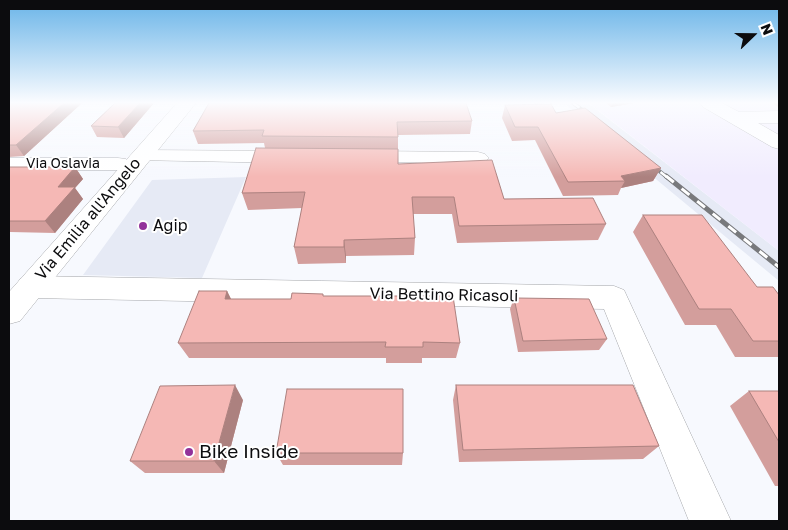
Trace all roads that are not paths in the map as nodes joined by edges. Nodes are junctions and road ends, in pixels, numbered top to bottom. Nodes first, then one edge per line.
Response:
1 (162, 128) edge
2 (753, 128) edge
3 (779, 143) edge
4 (309, 157) edge
5 (339, 157) edge
6 (478, 158) dead end
7 (129, 160) junction
8 (9, 164) edge
9 (16, 302) edge
10 (710, 521) edge

1 - 7 street, Via Emilia all'Angelo
2 - 3 street
4 - 7 street, Via Oslavia
5 - 6 street
7 - 8 street, Via Oslavia
7 - 9 street, Via Emilia all'Angelo
9 - 10 street, Via Bettino Ricasoli

